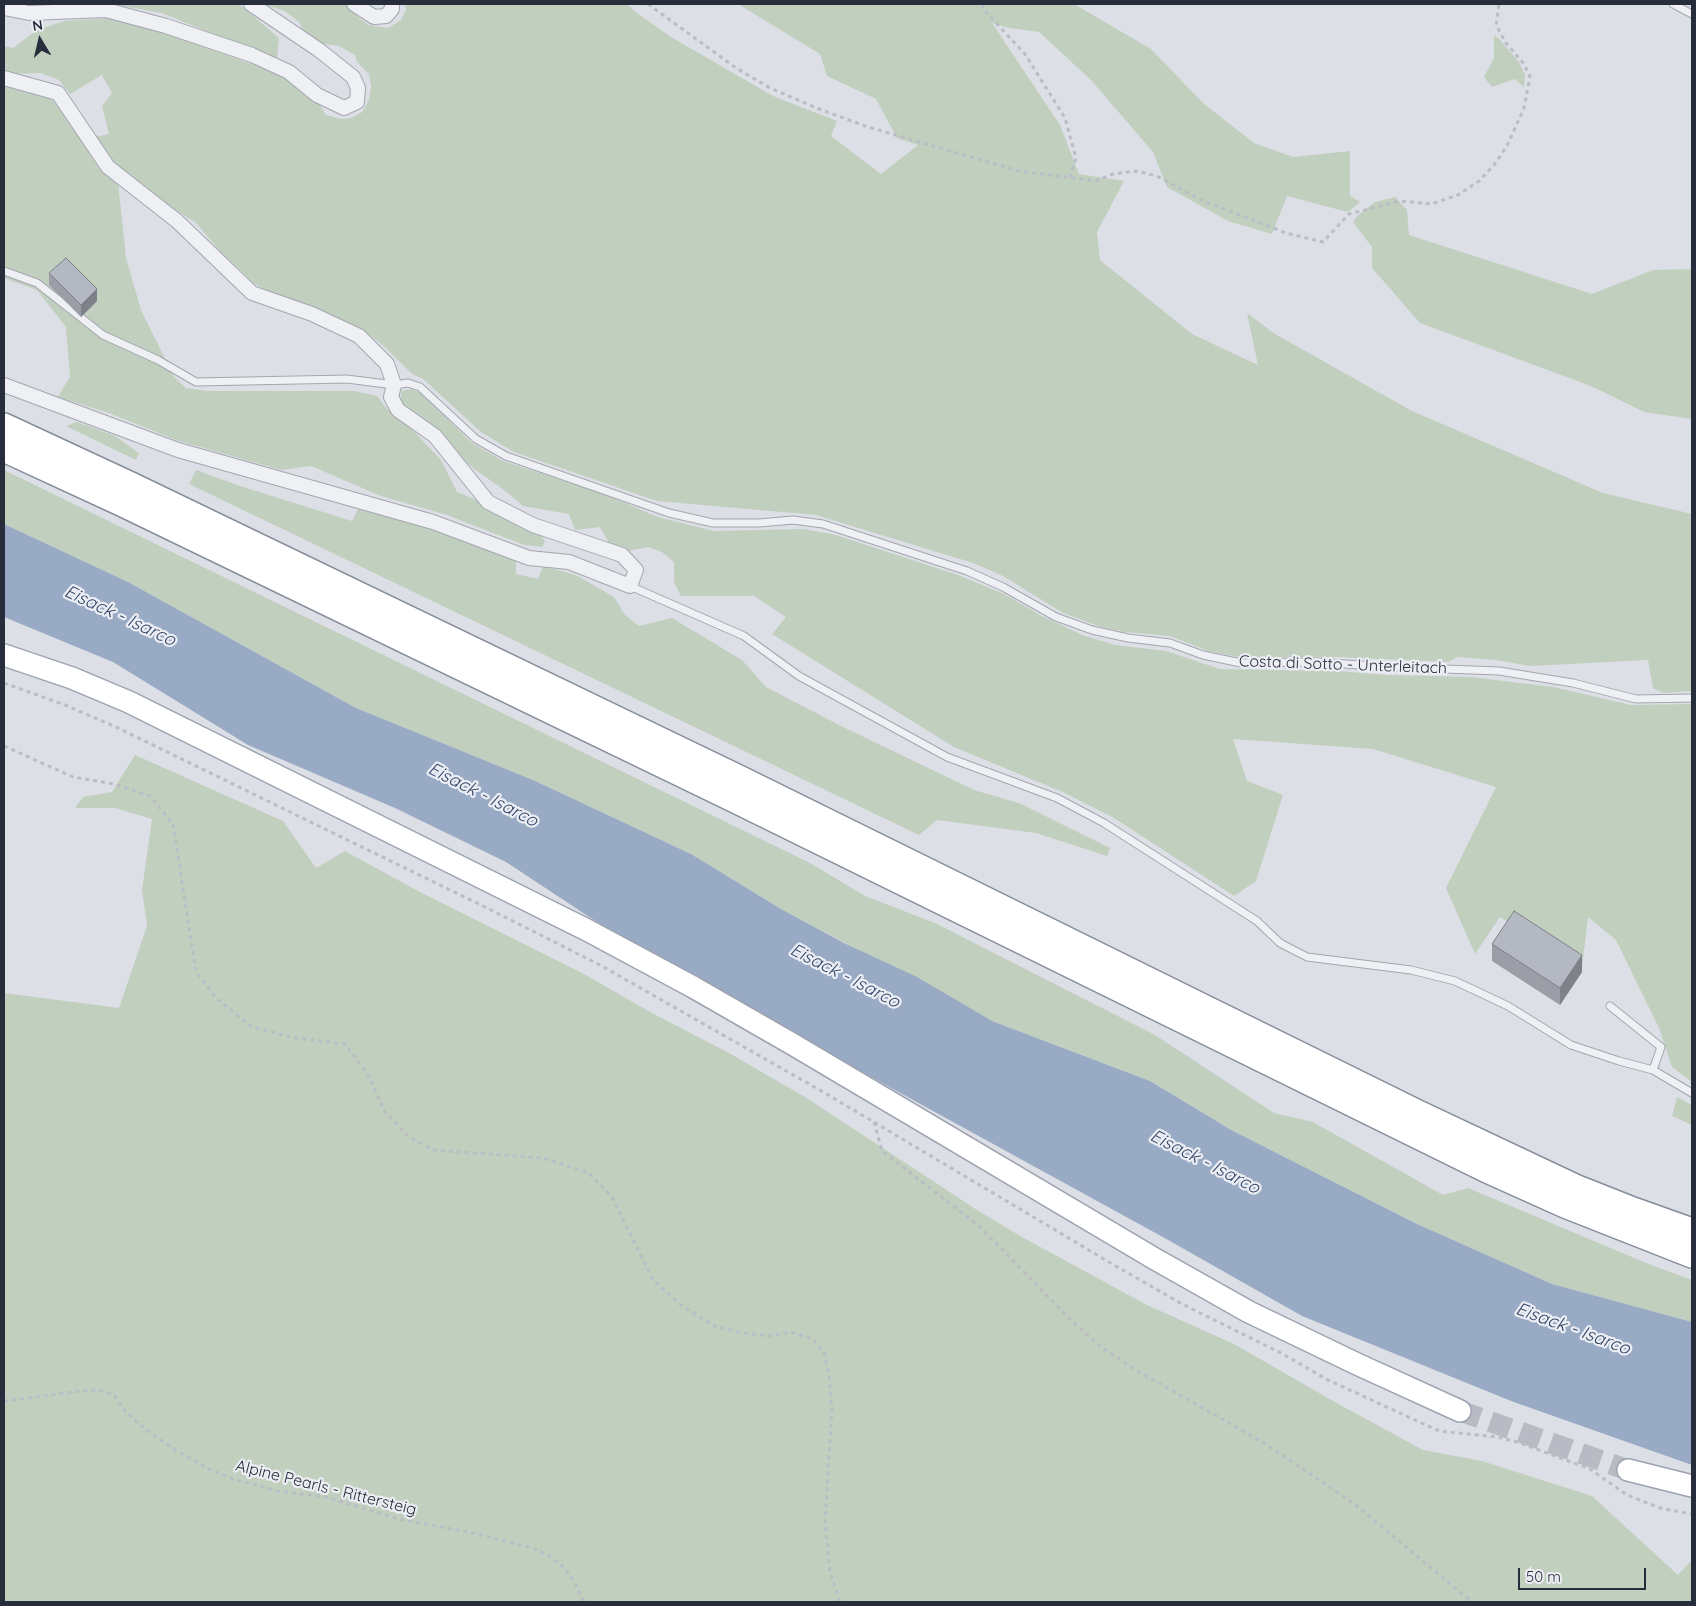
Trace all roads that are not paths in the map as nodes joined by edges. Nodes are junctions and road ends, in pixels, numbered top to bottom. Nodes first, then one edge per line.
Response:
1 (251, 4) edge
2 (354, 4) edge
3 (392, 4) edge
4 (1673, 4) edge
5 (4, 8) edge
6 (1692, 14) edge
7 (4, 78) edge
8 (4, 271) edge
9 (4, 385) edge
10 (394, 385) junction
11 (4, 426) edge
12 (4, 449) edge
13 (630, 586) junction
14 (4, 655) edge
15 (1692, 698) edge
16 (1610, 1006) dead end
17 (1653, 1070) junction
18 (1692, 1093) edge
19 (1692, 1231) edge
20 (1692, 1255) edge
21 (1460, 1411) tunnel mouth
22 (1628, 1470) tunnel mouth
23 (1692, 1486) edge

1 - 5 street
2 - 3 street
4 - 6 lane
7 - 10 street
8 - 10 lane, Costa di Sotto - Unterleitach
9 - 13 street
10 - 13 street
10 - 15 lane, Costa di Sotto - Unterleitach
11 - 19 highway
12 - 20 highway
13 - 17 lane
14 - 21 main road
16 - 17 lane
17 - 18 lane
22 - 23 main road

